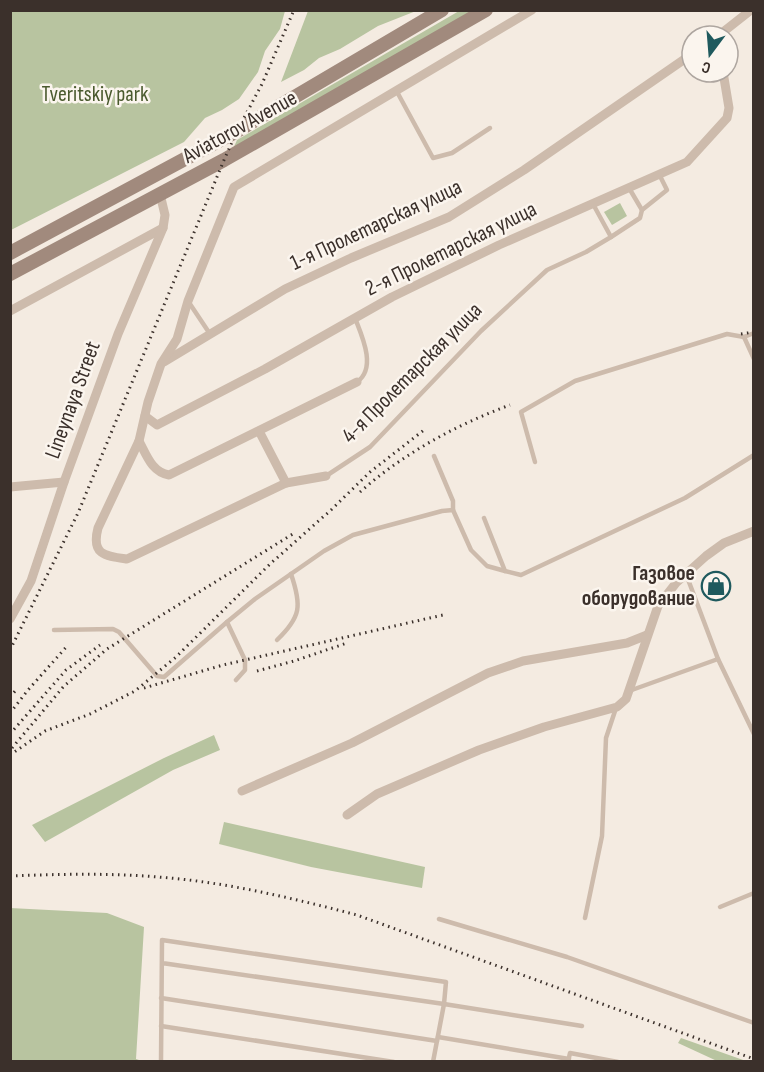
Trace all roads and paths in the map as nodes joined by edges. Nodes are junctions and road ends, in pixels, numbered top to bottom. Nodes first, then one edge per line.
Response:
1 (442, 10) edge
2 (486, 10) edge
3 (532, 10) edge
4 (751, 10) edge
5 (733, 24) edge
6 (680, 62) edge
7 (725, 84) edge
8 (396, 90) junction
9 (490, 128) dead end
10 (659, 174) junction
11 (629, 188) junction
12 (160, 194) junction
13 (593, 204) junction
14 (642, 210) junction
15 (164, 228) junction
16 (612, 237) junction
17 (10, 253) edge
18 (10, 274) edge
19 (188, 301) junction
20 (10, 311) edge
21 (355, 318) junction
22 (753, 333) edge
23 (210, 334) junction
24 (744, 337) junction
25 (753, 359) edge
26 (161, 364) junction
27 (357, 382) joint
28 (145, 417) junction
29 (259, 431) junction
30 (139, 441) junction
31 (753, 455) edge
32 (434, 456) dead end
33 (535, 462) dead end
34 (327, 476) joint
35 (64, 482) junction
36 (286, 483) junction
37 (10, 487) edge
38 (453, 510) junction
39 (483, 518) dead end
40 (753, 531) edge
41 (505, 571) junction
42 (291, 574) junction
43 (686, 574) junction
44 (10, 619) edge
45 (227, 622) junction
46 (54, 630) dead end
47 (647, 635) junction
48 (276, 640) dead end
49 (718, 658) junction
50 (236, 680) dead end
51 (629, 691) junction
52 (617, 707) junction
53 (753, 734) edge
54 (242, 791) dead end
55 (347, 815) dead end
56 (753, 893) edge
57 (720, 908) dead end
58 (585, 918) dead end
59 (439, 919) dead end
60 (162, 963) junction
61 (161, 998) junction
62 (444, 1004) junction
63 (753, 1023) edge
64 (161, 1026) junction
65 (582, 1026) dead end
66 (437, 1039) junction
67 (569, 1060) edge
68 (161, 1062) edge
69 (394, 1062) edge
70 (433, 1062) edge
71 (618, 1062) edge

1 - 17 main road, Aviatorov Avenue
2 - 12 main road, Aviatorov Avenue
3 - 8 street, Aviatorov Avenue
4 - 5 street
6 - 23 street, 1-я Пролетарская улица
7 - 10 street, 2-я Пролетарская улица
8 - 9 lane
8 - 19 street, Aviatorov Avenue
10 - 11 street, 2-я Пролетарская улица
10 - 14 lane, 4-я Пролетарская улица
11 - 13 street, 2-я Пролетарская улица
11 - 14 lane
12 - 15 street, Lineynaya Street
12 - 18 main road, Aviatorov Avenue
13 - 16 lane
13 - 21 street, 2-я Пролетарская улица
14 - 16 lane, 4-я Пролетарская улица
15 - 20 street
15 - 35 street, Lineynaya Street
16 - 34 lane, 4-я Пролетарская улица
19 - 23 lane
19 - 26 street
21 - 27 lane
21 - 28 street, 2-я Пролетарская улица
22 - 24 lane
23 - 26 street, 1-я Пролетарская улица
24 - 25 lane
24 - 33 lane
26 - 28 street
27 - 29 street, 4-я Пролетарская улица
28 - 30 street
29 - 30 street, 4-я Пролетарская улица
29 - 36 street
30 - 36 street, 4-я Пролетарская улица
31 - 41 lane
32 - 38 lane
34 - 36 street, 4-я Пролетарская улица
35 - 37 street
35 - 44 street, Lineynaya Street
38 - 41 lane
38 - 42 lane
39 - 41 lane
40 - 43 street
42 - 45 lane
42 - 48 lane
43 - 47 street
43 - 49 lane
45 - 46 lane
45 - 50 lane
47 - 51 street
47 - 54 street
49 - 51 lane
49 - 53 lane
51 - 52 street
52 - 55 street
52 - 58 lane
56 - 57 lane
59 - 63 lane
60 - 61 lane
60 - 62 lane
60 - 62 lane
61 - 64 lane
61 - 66 lane
62 - 65 lane
62 - 66 lane
64 - 68 lane
64 - 69 lane
66 - 67 lane
66 - 70 lane
67 - 71 lane

